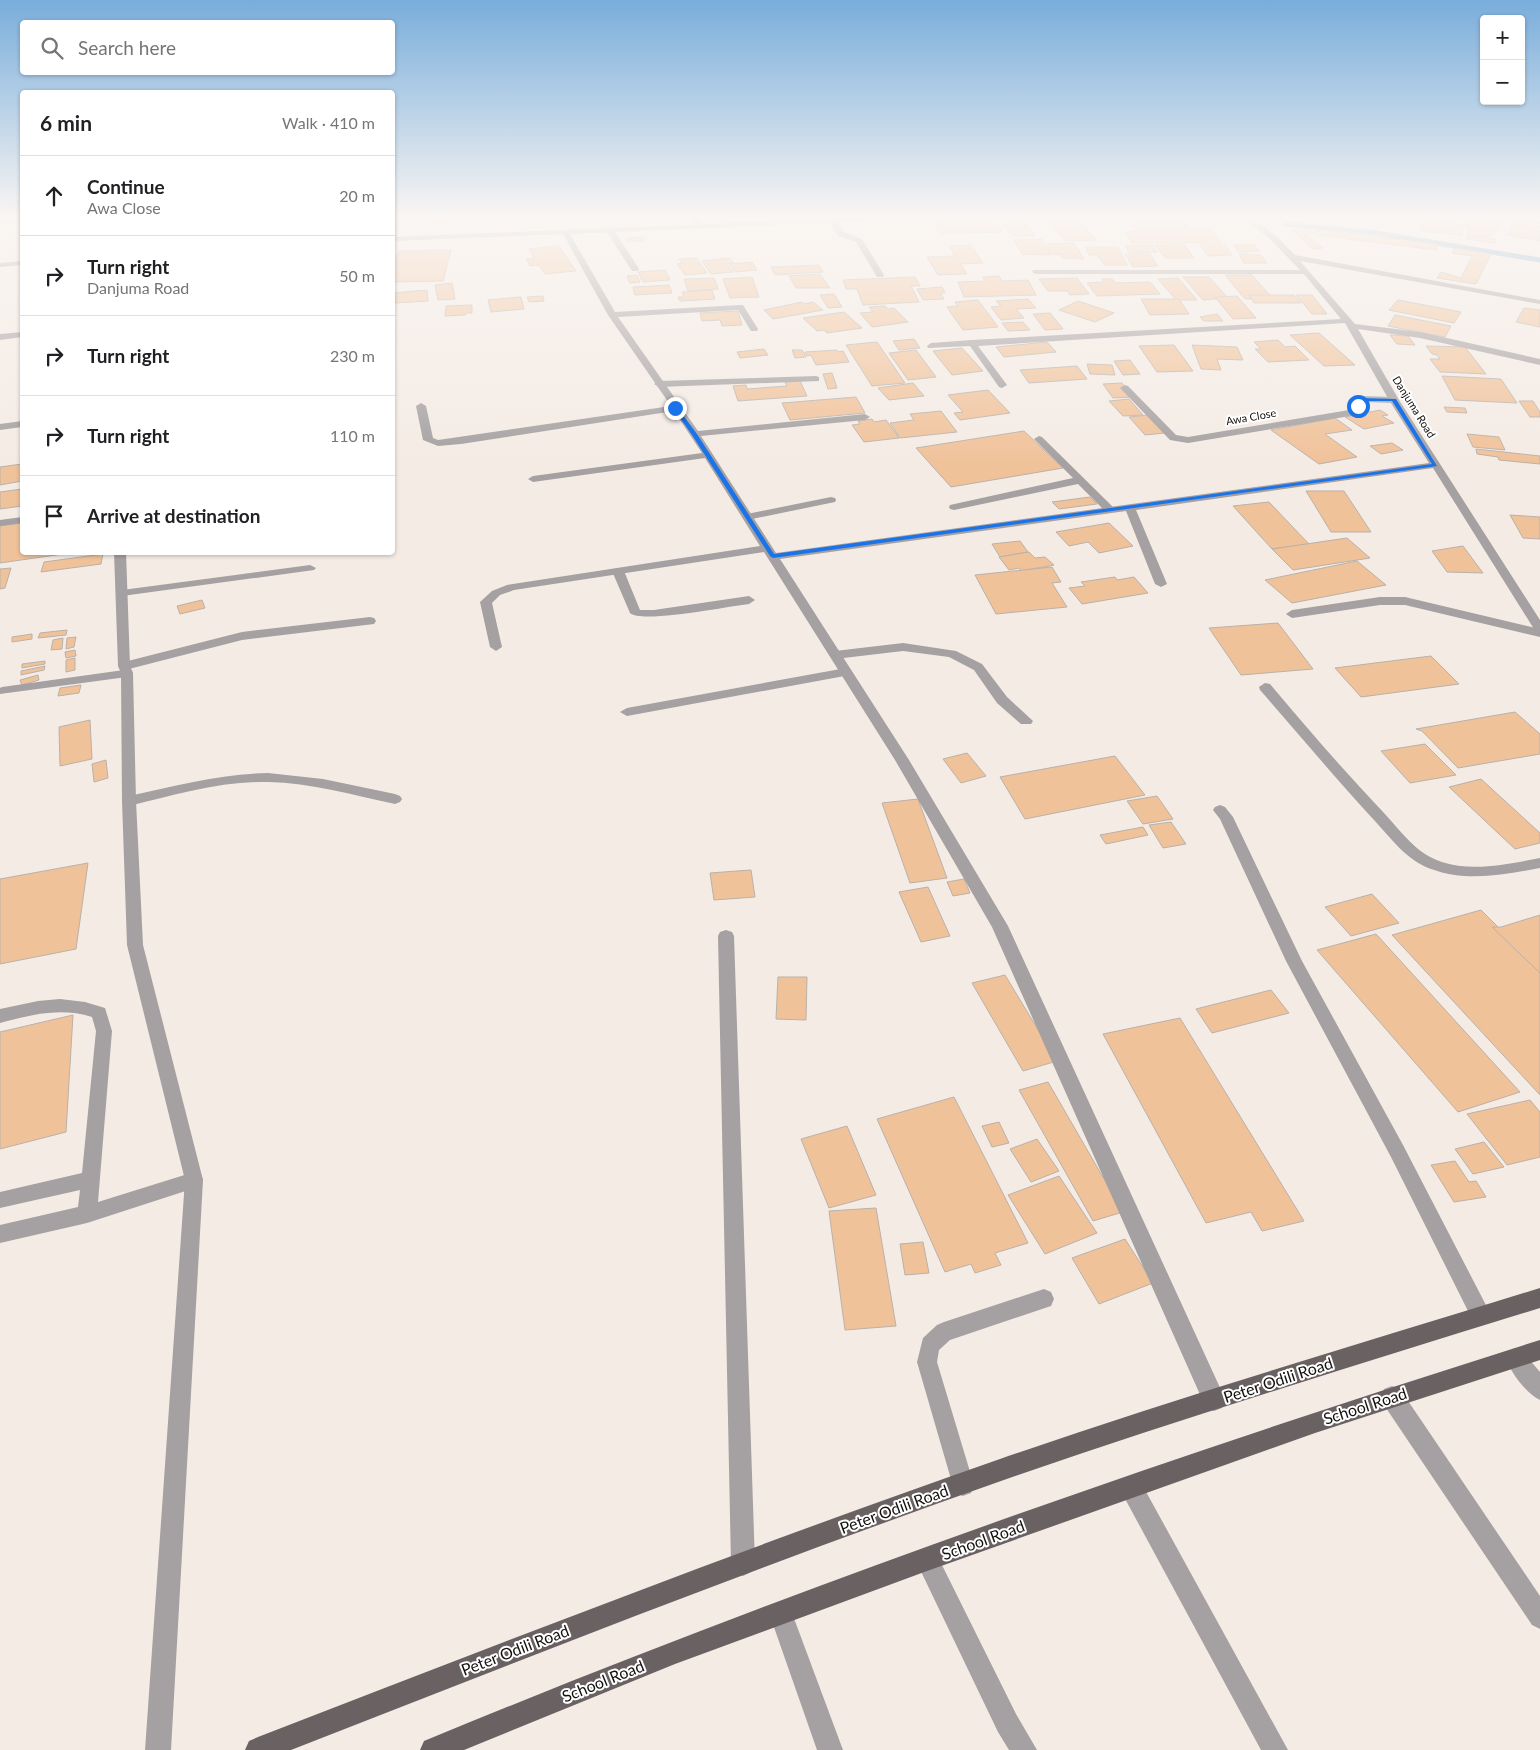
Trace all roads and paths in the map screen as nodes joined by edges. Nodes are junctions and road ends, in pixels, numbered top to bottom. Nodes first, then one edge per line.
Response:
1 (603, 299) edge
2 (1329, 299) edge
3 (1522, 299) edge
4 (1540, 302) edge
5 (612, 315) junction
6 (1349, 323) junction
7 (754, 329) dead end
8 (20, 334) edge
9 (0, 337) edge
10 (972, 343) junction
11 (931, 346) dead end
12 (1540, 362) edge
13 (816, 379) dead end
14 (659, 384) junction
15 (1002, 385) dead end
16 (1126, 388) dead end
17 (1394, 400) junction
18 (421, 406) dead end
19 (675, 408) junction
20 (865, 417) dead end
21 (20, 424) edge
22 (0, 427) edge
23 (695, 434) junction
24 (1039, 439) dead end
25 (706, 455) junction
26 (1435, 465) junction
27 (533, 479) dead end
28 (1080, 480) junction
29 (831, 500) dead end
30 (954, 507) dead end
31 (1130, 507) junction
32 (1110, 510) junction
33 (747, 517) junction
34 (20, 520) edge
35 (0, 523) edge
36 (770, 552) junction
37 (120, 555) edge
38 (310, 568) dead end
39 (618, 571) junction
40 (1161, 584) dead end
41 (122, 593) junction
42 (750, 600) dead end
43 (1292, 614) dead end
44 (370, 621) dead end
45 (1540, 631) edge
46 (496, 647) dead end
47 (835, 655) junction
48 (126, 669) junction
49 (846, 672) junction
50 (1265, 687) dead end
51 (1, 689) edge
52 (627, 712) dead end
53 (1026, 721) dead end
54 (395, 799) dead end
55 (129, 801) junction
56 (1220, 810) dead end
57 (1540, 863) edge
58 (726, 936) dead end
59 (0, 1016) edge
60 (90, 1179) junction
61 (194, 1180) junction
62 (0, 1200) edge
63 (87, 1214) junction
64 (0, 1234) edge
65 (1540, 1298) edge
66 (1044, 1299) dead end
67 (1481, 1316) junction
68 (1540, 1350) edge
69 (1516, 1358) junction
70 (1540, 1389) edge
71 (1392, 1397) junction
72 (1214, 1400) junction
73 (963, 1485) junction
74 (1132, 1487) junction
75 (927, 1559) junction
76 (743, 1564) junction
77 (781, 1613) junction
78 (1540, 1617) edge
79 (158, 1750) edge
80 (258, 1750) edge
81 (433, 1750) edge
82 (830, 1750) edge
83 (1024, 1750) edge
84 (1275, 1750) edge

1 - 5 street
2 - 6 street, Danjuma Road
3 - 4 street
5 - 7 street
5 - 14 street
6 - 10 street
6 - 12 street
6 - 17 street, Danjuma Road
8 - 9 street
10 - 11 street
10 - 15 street
13 - 14 street
14 - 19 street
16 - 17 street, Awa Close
17 - 26 street, Danjuma Road
18 - 19 street
19 - 23 street
20 - 23 street
21 - 22 street
23 - 25 street
24 - 28 street
25 - 27 street
25 - 33 street
26 - 31 street
26 - 45 street, Danjuma Road
28 - 30 street
28 - 32 street
29 - 33 street
31 - 32 street
31 - 40 street
32 - 36 street
33 - 36 street
34 - 35 street
36 - 39 street
36 - 47 street
37 - 41 street
38 - 41 street
39 - 42 street
39 - 46 street
41 - 48 street
43 - 45 street
44 - 48 street
47 - 49 street
47 - 53 street
48 - 51 street
48 - 55 street
49 - 52 street
49 - 72 street
50 - 57 street
54 - 55 street
55 - 61 street
56 - 67 street
58 - 76 street
59 - 60 street
60 - 62 street
60 - 63 street
61 - 63 street
61 - 79 street
63 - 64 street
65 - 67 main road, Peter Odili Road
66 - 73 street
67 - 72 main road, Peter Odili Road
68 - 69 main road, School Road
69 - 70 street
69 - 71 main road, School Road
71 - 74 main road, School Road
71 - 78 street
72 - 73 main road, Peter Odili Road
73 - 76 main road, Peter Odili Road
74 - 75 main road, School Road
74 - 84 street
75 - 77 main road, School Road
75 - 83 street
76 - 80 main road, Peter Odili Road
77 - 81 main road, School Road
77 - 82 street

